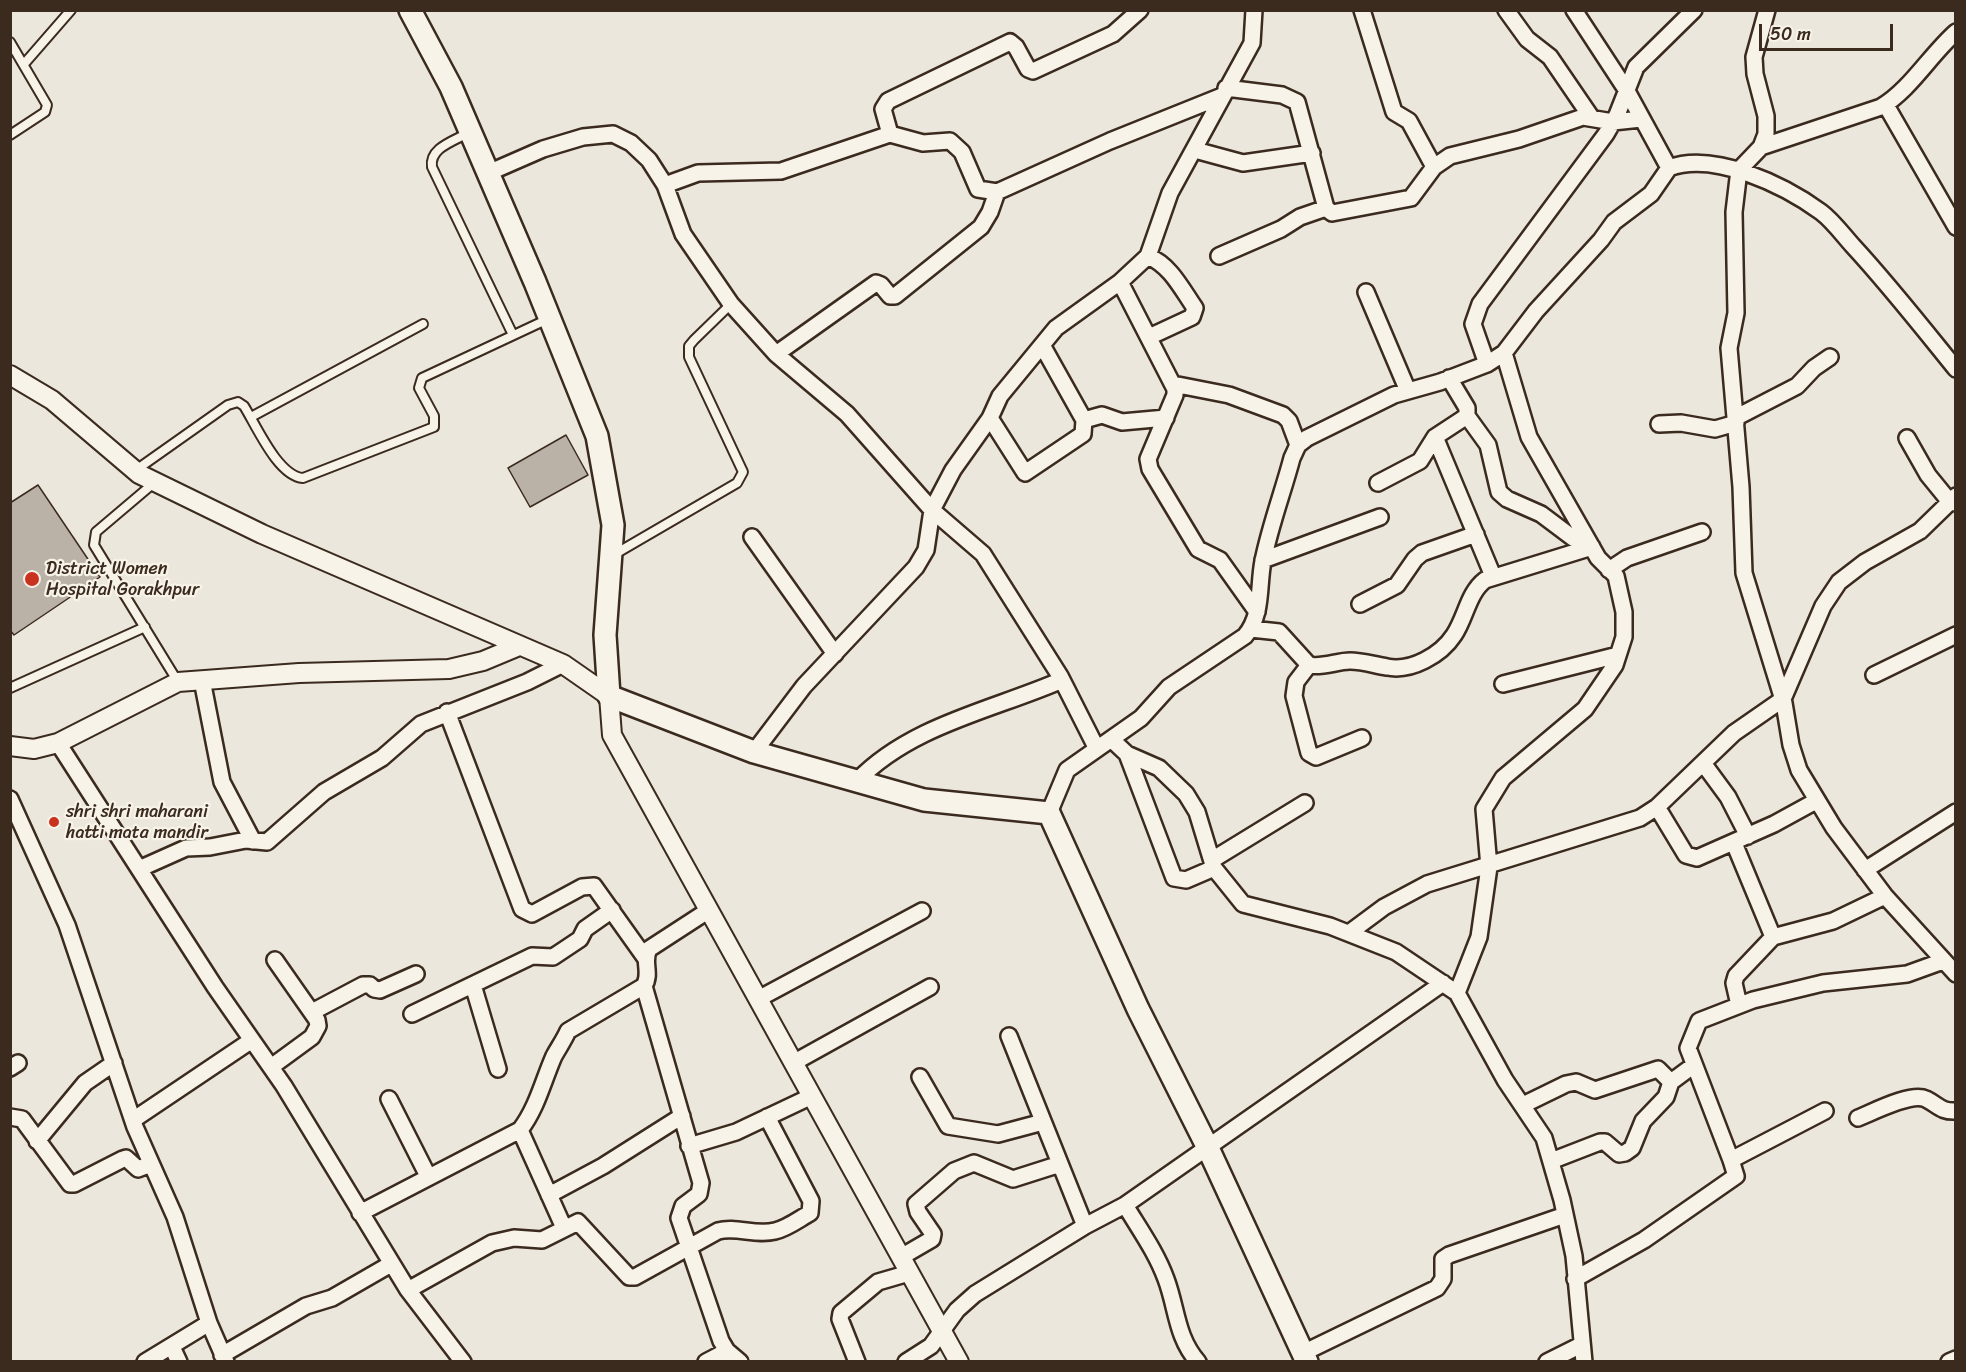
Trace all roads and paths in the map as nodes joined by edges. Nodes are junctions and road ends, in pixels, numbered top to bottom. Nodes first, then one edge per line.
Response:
1 (70, 10) edge
2 (410, 10) edge
3 (1117, 10) edge
4 (1140, 10) edge
5 (1254, 10) edge
6 (1362, 10) edge
7 (1506, 10) edge
8 (1574, 10) edge
9 (1767, 10) edge
10 (1685, 14) edge
11 (1121, 26) junction
12 (1956, 32) edge
13 (10, 42) edge
14 (24, 64) junction
15 (1627, 91) junction
16 (1224, 92) junction
17 (1881, 106) junction
18 (1591, 117) junction
19 (1641, 119) junction
20 (1613, 122) junction
21 (470, 132) junction
22 (890, 134) junction
23 (10, 135) edge
24 (1761, 147) junction
25 (1195, 150) junction
26 (1312, 153) junction
27 (1434, 167) junction
28 (1669, 168) junction
29 (1739, 170) junction
30 (488, 173) junction
31 (665, 185) junction
32 (997, 192) junction
33 (1326, 208) junction
34 (1956, 227) edge
35 (1148, 256) junction
36 (1219, 256) dead end
37 (1120, 282) junction
38 (1366, 292) dead end
39 (731, 304) junction
40 (550, 318) junction
41 (423, 324) dead end
42 (513, 335) junction
43 (1149, 337) junction
44 (1042, 345) junction
45 (1504, 353) junction
46 (776, 354) junction
47 (1830, 357) dead end
48 (1487, 364) junction
49 (1956, 369) edge
50 (10, 375) edge
51 (1449, 378) junction
52 (1173, 384) junction
53 (1408, 391) junction
54 (1467, 416) junction
55 (251, 417) junction
56 (990, 418) junction
57 (1166, 418) junction
58 (1084, 420) junction
59 (1735, 421) junction
60 (1659, 424) dead end
61 (1435, 437) junction
62 (1907, 438) dead end
63 (1298, 445) junction
64 (135, 470) junction
65 (155, 482) junction
66 (1378, 483) dead end
67 (1954, 500) edge
68 (932, 510) junction
69 (1380, 517) dead end
70 (1702, 532) dead end
71 (1476, 534) junction
72 (752, 537) dead end
73 (1592, 547) junction
74 (611, 556) junction
75 (1263, 560) junction
76 (1609, 570) junction
77 (1493, 576) junction
78 (1360, 604) dead end
79 (1257, 612) junction
80 (145, 627) junction
81 (1251, 629) junction
82 (1956, 635) edge
83 (519, 646) junction
84 (835, 654) junction
85 (1618, 655) junction
86 (563, 663) junction
87 (1309, 665) junction
88 (1874, 675) dead end
89 (202, 680) junction
90 (1062, 680) junction
91 (178, 682) junction
92 (1503, 684) dead end
93 (10, 688) edge
94 (609, 696) junction
95 (1783, 699) junction
96 (447, 712) junction
97 (1362, 738) dead end
98 (1111, 739) junction
99 (58, 743) junction
100 (10, 746) edge
101 (1097, 749) junction
102 (754, 752) junction
103 (1127, 754) junction
104 (1703, 763) junction
105 (857, 781) junction
106 (10, 799) edge
107 (1816, 801) junction
108 (1305, 802) dead end
109 (1658, 807) junction
110 (1956, 812) edge
111 (1049, 813) junction
112 (1741, 840) junction
113 (253, 841) junction
114 (1213, 864) junction
115 (1489, 867) junction
116 (139, 869) junction
117 (1865, 870) junction
118 (1886, 897) junction
119 (612, 910) junction
120 (709, 910) junction
121 (922, 911) dead end
122 (1349, 933) junction
123 (1773, 937) junction
124 (646, 959) junction
125 (275, 960) dead end
126 (1943, 961) junction
127 (416, 974) dead end
128 (1956, 974) edge
129 (1443, 983) junction
130 (473, 985) junction
131 (644, 986) junction
132 (930, 987) dead end
133 (1457, 993) junction
134 (758, 999) junction
135 (1739, 1005) junction
136 (312, 1012) junction
137 (411, 1014) dead end
138 (1008, 1036) dead end
139 (252, 1040) junction
140 (114, 1063) junction
141 (793, 1063) junction
142 (1694, 1065) junction
143 (271, 1067) junction
144 (498, 1069) dead end
145 (920, 1077) dead end
146 (1671, 1082) junction
147 (812, 1096) junction
148 (389, 1099) dead end
149 (1523, 1105) junction
150 (1825, 1111) dead end
151 (1956, 1111) edge
152 (682, 1116) junction
153 (767, 1117) junction
154 (10, 1118) edge
155 (1858, 1118) dead end
156 (133, 1120) junction
157 (1043, 1122) junction
158 (520, 1130) junction
159 (37, 1141) junction
160 (689, 1146) junction
161 (1207, 1146) junction
162 (1731, 1160) junction
163 (1551, 1161) junction
164 (151, 1164) junction
165 (1060, 1164) junction
166 (428, 1176) junction
167 (549, 1195) junction
168 (1125, 1205) junction
169 (360, 1213) junction
170 (1565, 1215) junction
171 (1085, 1226) junction
172 (564, 1228) junction
173 (688, 1245) junction
174 (392, 1264) junction
175 (905, 1265) junction
176 (1575, 1279) junction
177 (408, 1290) junction
178 (209, 1323) junction
179 (943, 1332) junction
180 (1581, 1345) junction
181 (172, 1347) junction
182 (727, 1351) junction
183 (1305, 1357) edge
184 (224, 1358) edge
185 (1956, 1359) edge
186 (145, 1362) edge
187 (178, 1362) edge
188 (463, 1362) edge
189 (706, 1362) edge
190 (740, 1362) edge
191 (857, 1362) edge
192 (906, 1362) edge
193 (959, 1362) edge
194 (1198, 1362) edge
195 (1547, 1362) edge
196 (1584, 1362) edge
197 (1949, 1362) edge

1 - 14 lane
2 - 21 main road
3 - 11 street
4 - 11 street
5 - 16 street
6 - 27 street
7 - 18 street
8 - 15 street
9 - 24 street
10 - 15 street
11 - 22 street
12 - 17 street
13 - 14 lane
14 - 23 lane
15 - 19 street
15 - 20 street
16 - 25 street
16 - 26 street
16 - 32 street
17 - 24 street
17 - 34 street
18 - 20 street
18 - 27 street
19 - 20 street
19 - 28 street
20 - 48 street
21 - 30 main road
21 - 42 lane
22 - 31 street
22 - 32 street
24 - 29 street
25 - 26 street
25 - 35 street
26 - 33 street
27 - 33 street
28 - 29 street
28 - 45 street
29 - 49 street
29 - 59 street
30 - 31 street
30 - 40 main road
31 - 39 street
32 - 46 street
33 - 36 street
35 - 37 street
35 - 43 street
37 - 43 street
37 - 44 street
38 - 53 street
39 - 46 street
39 - 74 lane
40 - 42 lane
40 - 74 main road
41 - 55 lane
42 - 55 lane
43 - 52 street
44 - 56 street
44 - 58 street
45 - 48 street
45 - 73 street
46 - 68 street
47 - 59 street
48 - 51 street
50 - 64 street
51 - 53 street
51 - 54 street
52 - 57 street
52 - 63 street
53 - 63 street
54 - 61 street
54 - 73 street
55 - 64 lane
56 - 58 street
56 - 68 street
57 - 58 street
57 - 79 street
59 - 60 street
59 - 95 street
61 - 66 street
61 - 71 street
62 - 67 street
63 - 75 street
64 - 65 street
65 - 80 lane
65 - 83 street
67 - 95 street
68 - 84 street
68 - 90 street
69 - 75 street
70 - 76 street
71 - 77 street
71 - 78 street
72 - 84 street
73 - 76 street
73 - 77 street
74 - 94 main road
75 - 79 street
76 - 85 street
77 - 87 street
79 - 81 street
80 - 91 lane
80 - 93 lane
81 - 87 street
81 - 98 street
82 - 88 street
83 - 86 street
83 - 89 street
84 - 102 street
85 - 92 street
85 - 115 street
86 - 94 street
86 - 96 street
87 - 97 street
89 - 91 street
89 - 113 street
90 - 101 street
90 - 105 street
91 - 99 street
94 - 102 main road
94 - 120 street
95 - 104 street
95 - 107 street
96 - 113 street
96 - 119 street
98 - 101 street
98 - 103 street
99 - 100 street
99 - 116 street
101 - 111 street
102 - 105 main road
103 - 114 street
103 - 114 street
104 - 109 street
104 - 112 street
105 - 111 main road
106 - 140 street
107 - 112 street
107 - 117 street
108 - 114 street
109 - 112 street
109 - 115 street
110 - 117 street
111 - 161 main road
112 - 123 street
113 - 116 street
114 - 122 street
115 - 122 street
115 - 133 street
116 - 139 street
117 - 118 street
118 - 123 street
118 - 126 street
119 - 124 street
119 - 130 street
120 - 124 street
120 - 134 street
121 - 134 street
122 - 129 street
123 - 135 street
124 - 131 street
125 - 136 street
126 - 128 street
126 - 135 street
127 - 136 street
129 - 133 street
129 - 161 street
130 - 137 street
130 - 144 street
131 - 152 street
131 - 158 street
132 - 141 street
133 - 149 street
134 - 141 street
135 - 142 street
136 - 143 street
138 - 157 street
139 - 143 street
139 - 156 street
140 - 156 street
140 - 159 street
141 - 147 street
142 - 146 street
142 - 162 street
143 - 169 street
145 - 157 street
146 - 149 street
146 - 163 street
147 - 153 street
147 - 175 street
148 - 166 street
149 - 163 street
150 - 162 street
151 - 155 street
152 - 160 street
152 - 167 street
153 - 160 street
153 - 173 street
154 - 159 street
156 - 164 street
157 - 165 street
158 - 166 street
158 - 167 street
159 - 164 street
160 - 173 street
161 - 168 street
161 - 183 main road
162 - 176 street
163 - 170 street
164 - 178 street
165 - 171 street
165 - 175 street
166 - 169 street
167 - 172 street
168 - 171 street
168 - 194 street
169 - 174 street
170 - 176 street
170 - 183 street
171 - 179 street
172 - 173 street
172 - 177 street
173 - 182 street
174 - 177 street
174 - 184 street
175 - 179 street
175 - 191 street
176 - 180 street
177 - 188 street
178 - 181 street
178 - 184 street
179 - 192 street
179 - 193 street
180 - 195 street
180 - 196 street
181 - 186 street
181 - 187 street
182 - 189 street
182 - 190 street
185 - 197 street

